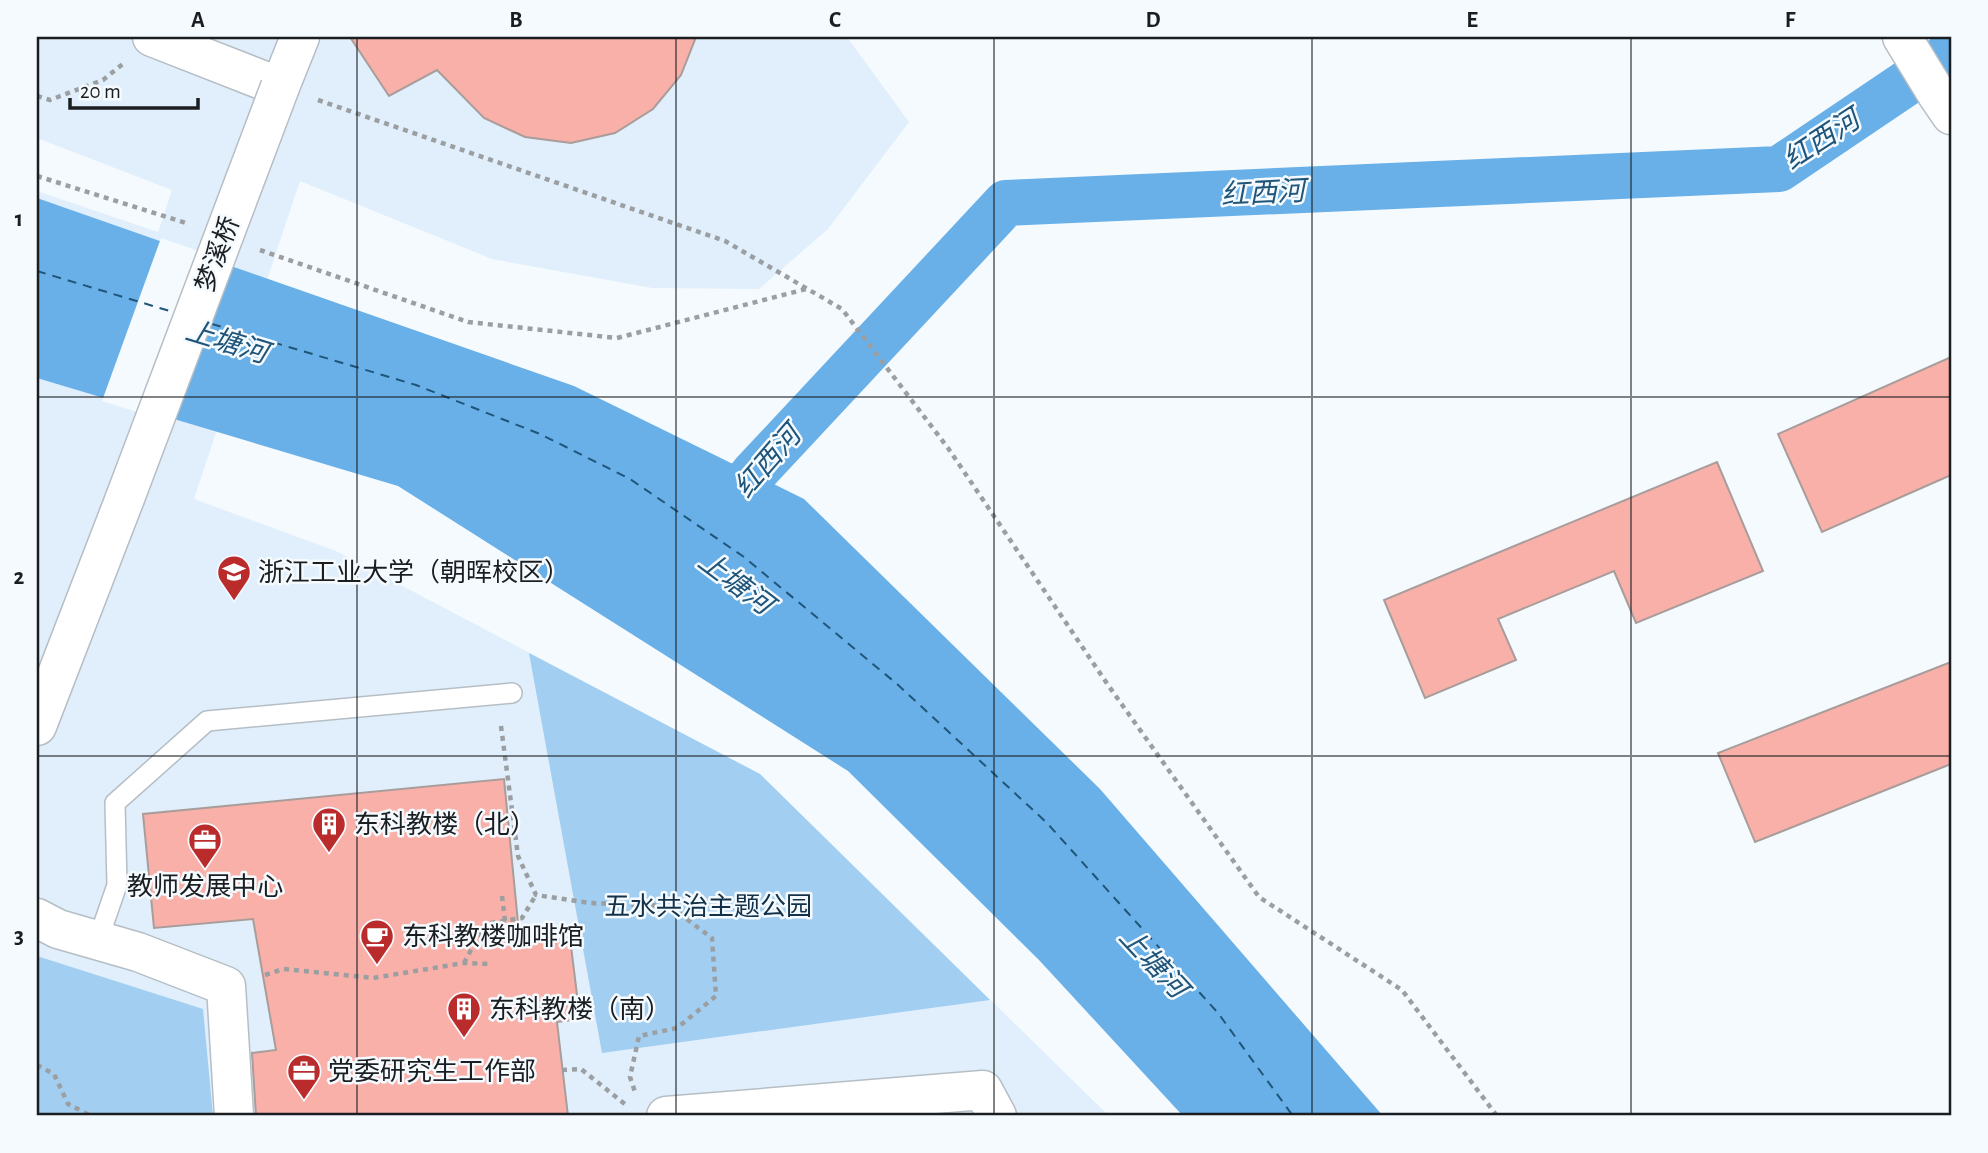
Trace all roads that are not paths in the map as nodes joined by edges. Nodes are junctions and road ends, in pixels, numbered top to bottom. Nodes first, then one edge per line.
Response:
1 (154, 37) edge
2 (300, 37) edge
3 (1905, 42) edge
4 (280, 87) junction
5 (1944, 105) edge
6 (504, 693) road end
7 (37, 726) edge
8 (37, 918) edge
9 (98, 940) junction
10 (645, 1109) edge
11 (234, 1116) edge
12 (997, 1116) edge

1 - 4 street
2 - 4 street, 梦溪桥
3 - 5 street
4 - 7 street, 梦溪桥, bridge
6 - 9 lane
8 - 9 street
9 - 11 street
10 - 12 street

